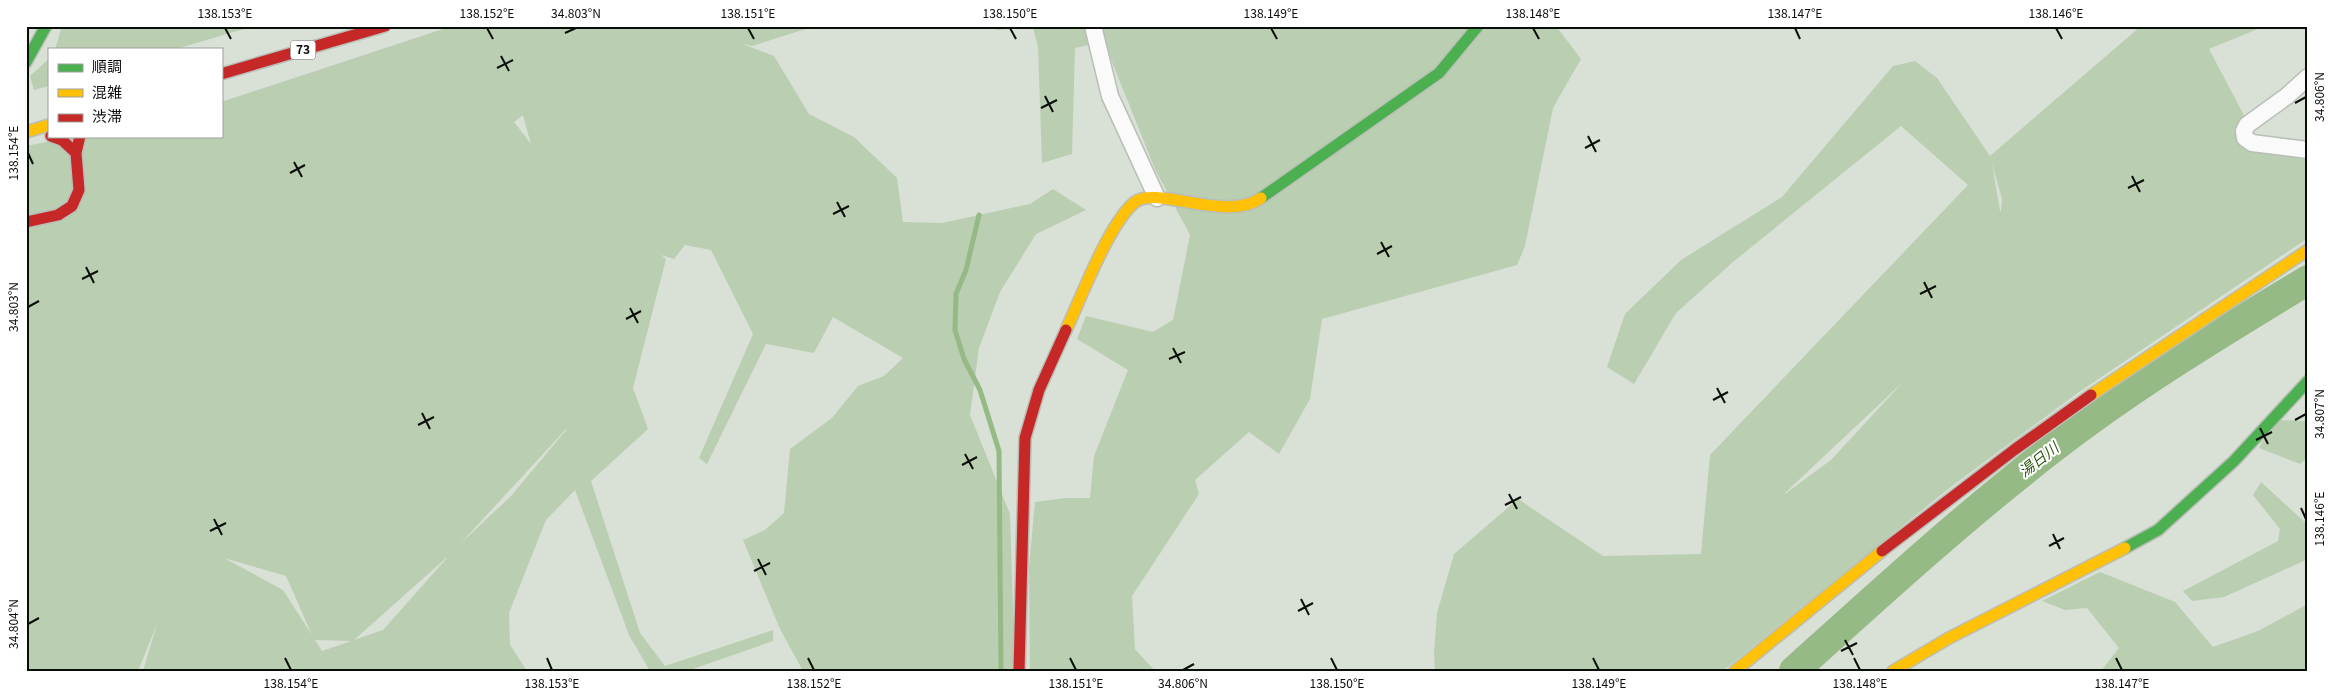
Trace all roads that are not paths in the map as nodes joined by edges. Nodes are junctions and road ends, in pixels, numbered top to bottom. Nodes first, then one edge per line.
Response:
1 (46, 26) edge
2 (385, 26) edge
3 (1093, 26) edge
4 (1478, 26) edge
5 (26, 62) edge
6 (222, 74) edge
7 (2308, 77) edge
8 (48, 124) edge
9 (26, 133) edge
10 (48, 136) edge
11 (56, 138) edge
12 (80, 138) edge
13 (2308, 150) edge
14 (76, 153) junction
15 (1156, 198) junction
16 (26, 222) edge
17 (2308, 250) edge
18 (2308, 381) edge
19 (1019, 671) edge
20 (1736, 671) edge
21 (1894, 671) edge

1 - 5 street
2 - 6 street, 73
3 - 15 street
4 - 15 street
7 - 13 street
8 - 9 street
9 - 10 street
11 - 14 street
12 - 14 street
14 - 16 street
15 - 19 street
17 - 20 street
18 - 21 street

